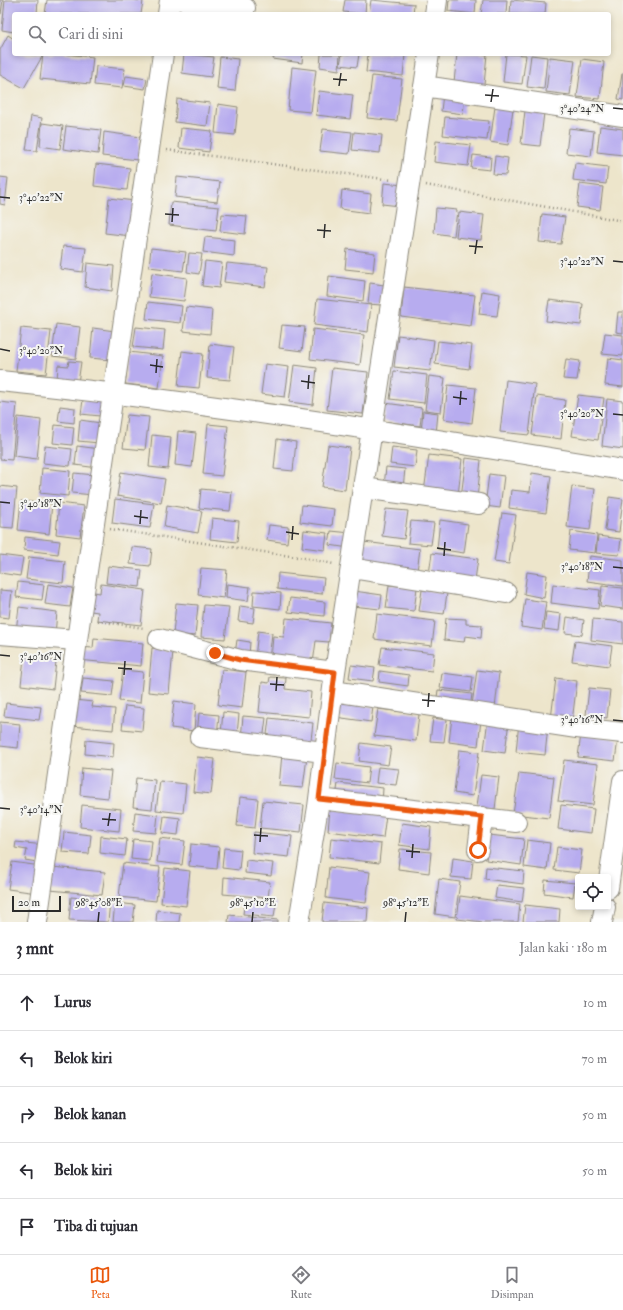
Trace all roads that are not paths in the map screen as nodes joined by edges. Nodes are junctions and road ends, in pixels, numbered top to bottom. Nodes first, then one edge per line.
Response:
1 (170, 0) edge
2 (181, 0) edge
3 (437, 0) edge
4 (245, 8) dead end
5 (168, 12) edge
6 (435, 12) edge
7 (163, 56) edge
8 (429, 56) edge
9 (424, 86) junction
10 (623, 116) edge
11 (0, 382) edge
12 (114, 393) junction
13 (372, 429) junction
14 (623, 470) edge
15 (363, 488) junction
16 (479, 504) dead end
17 (351, 568) junction
18 (506, 593) dead end
19 (0, 634) edge
20 (159, 639) road end
21 (76, 640) junction
22 (334, 681) junction
23 (623, 733) edge
24 (200, 737) dead end
25 (324, 752) junction
26 (623, 781) edge
27 (319, 799) junction
28 (482, 817) junction
29 (516, 822) dead end
30 (478, 850) dead end
31 (610, 874) edge
32 (604, 910) edge
33 (37, 922) edge
34 (299, 922) edge
35 (602, 922) edge

1 - 5 street
2 - 4 street
3 - 6 street
7 - 12 street
8 - 9 street
9 - 10 street
9 - 13 street
11 - 12 street
12 - 13 street
12 - 21 street
13 - 14 street
13 - 15 street
15 - 16 street
15 - 17 street
17 - 18 street
17 - 22 street
19 - 21 street
20 - 22 street
21 - 33 street
22 - 23 street
22 - 25 street
24 - 25 street
25 - 27 street
26 - 31 street
27 - 28 street
27 - 34 street
28 - 29 street
28 - 30 street
32 - 35 street

